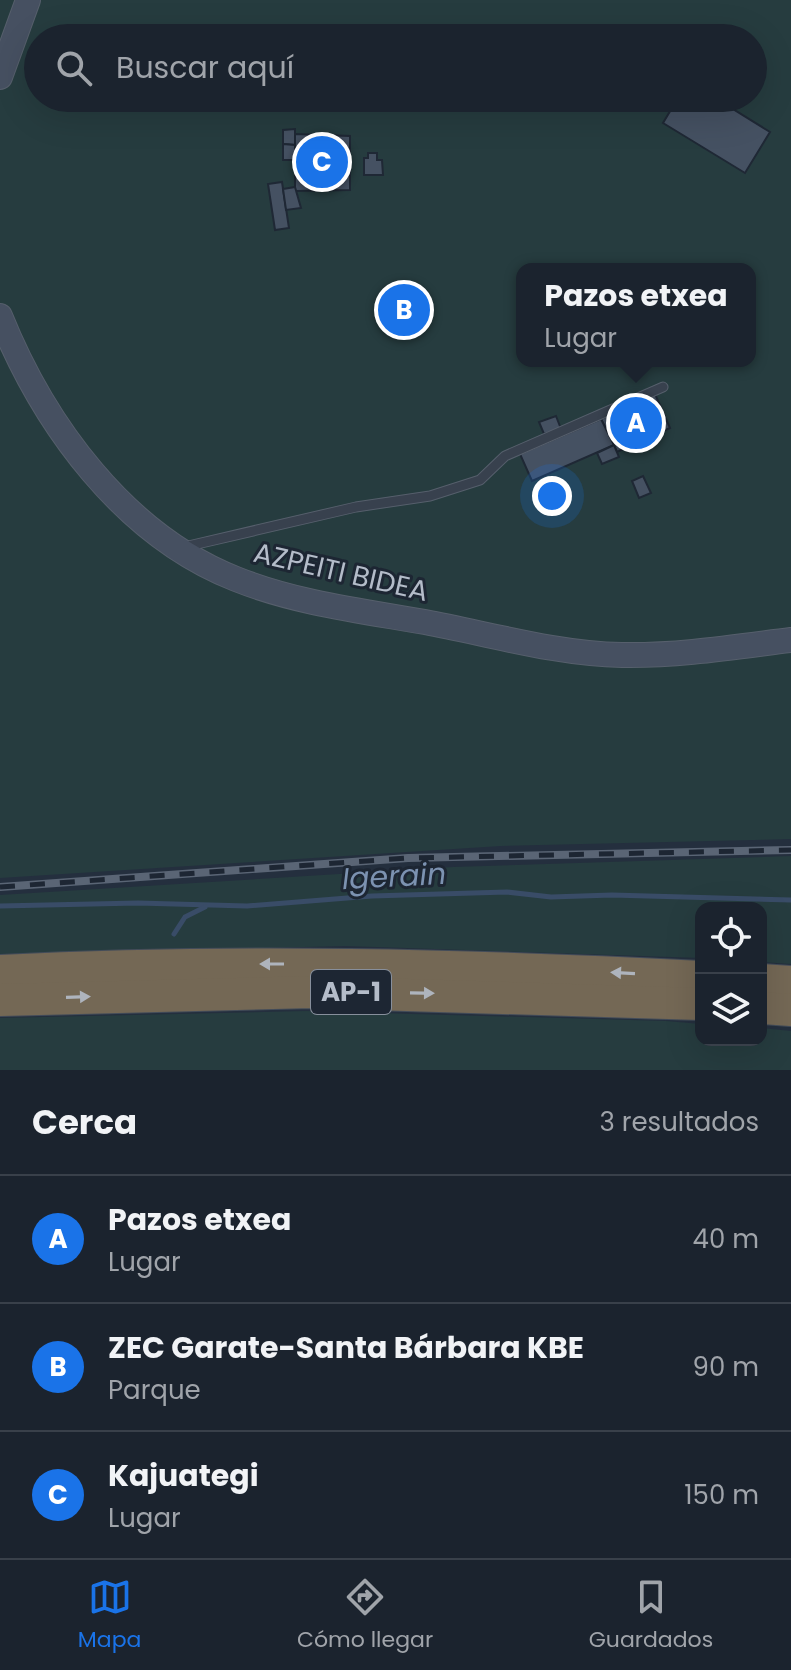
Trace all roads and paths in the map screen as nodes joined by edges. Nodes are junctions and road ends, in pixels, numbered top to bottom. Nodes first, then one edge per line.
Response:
1 (28, 0) edge
2 (0, 77) edge
3 (0, 316) edge
4 (663, 387) dead end
5 (177, 549) junction
6 (791, 640) edge
7 (0, 971) edge
8 (695, 977) edge
9 (767, 980) edge
10 (791, 982) edge
11 (0, 1000) edge
12 (695, 1004) edge
13 (767, 1008) edge
14 (791, 1010) edge

1 - 2 main road
3 - 5 main road, AZPEITI BIDEA
4 - 5 lane
5 - 6 main road, AZPEITI BIDEA
8 -> 7 highway, AP-1
9 - 10 highway
11 -> 12 highway, AP-1
13 - 14 highway

